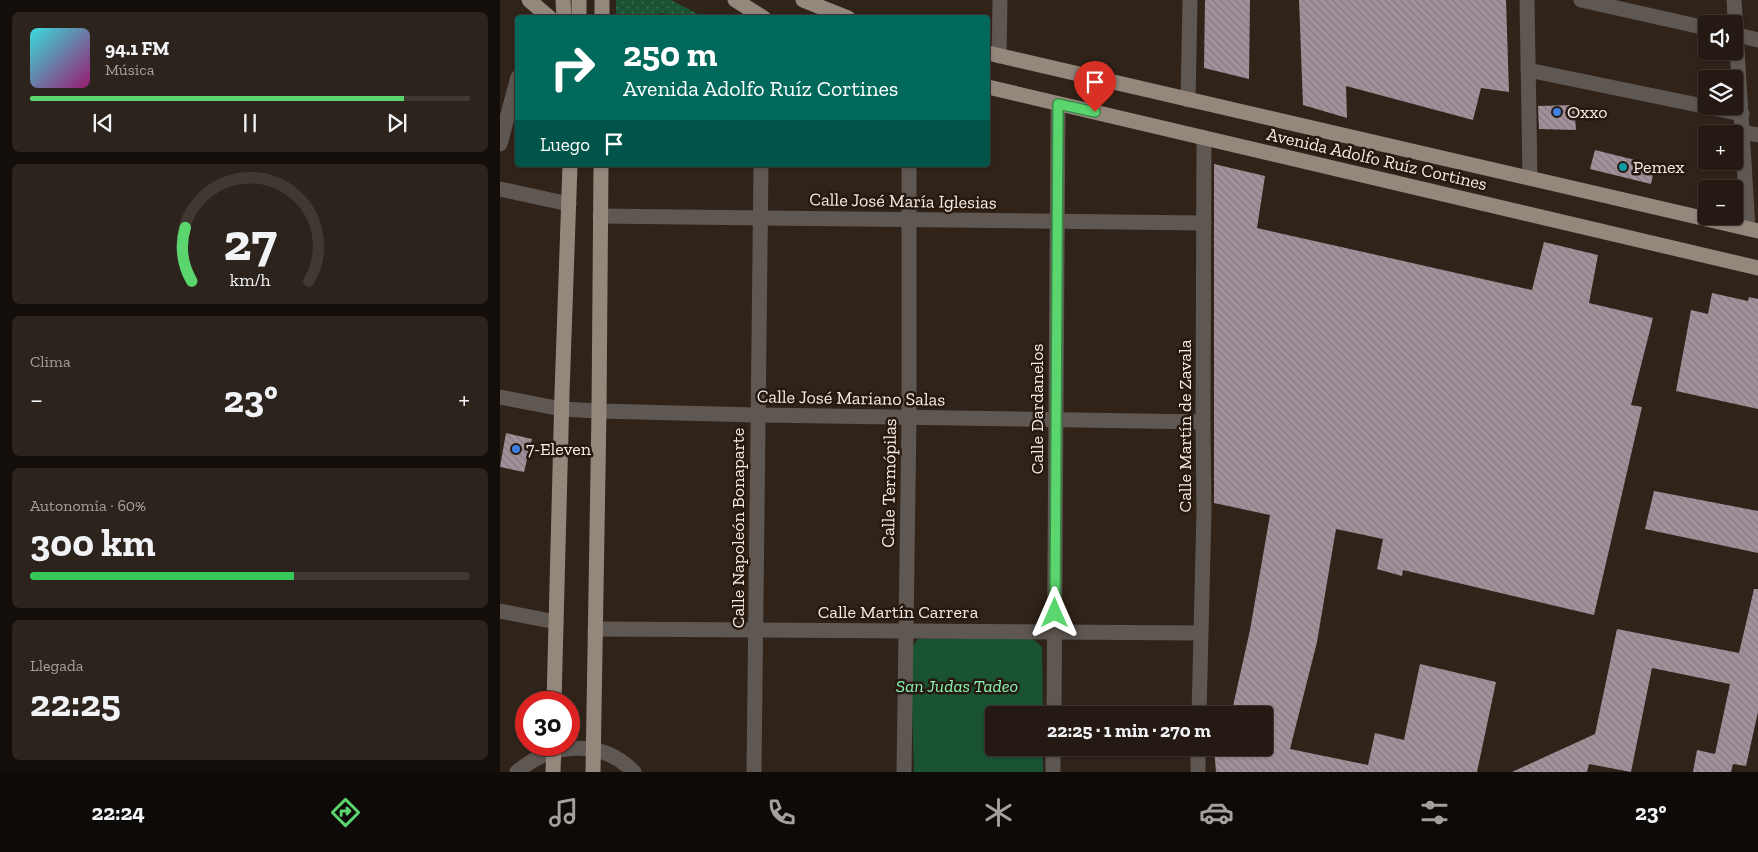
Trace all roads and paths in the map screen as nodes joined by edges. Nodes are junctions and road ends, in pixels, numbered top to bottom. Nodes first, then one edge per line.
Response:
1 (563, 0) edge
2 (579, 0) edge
3 (602, 0) edge
4 (735, 0) edge
5 (804, 0) edge
6 (1000, 0) edge
7 (1190, 0) edge
8 (1527, 0) edge
9 (1581, 0) edge
10 (1734, 0) edge
11 (535, 6) edge
12 (546, 15) edge
13 (564, 15) edge
14 (579, 15) edge
15 (602, 15) edge
16 (759, 15) edge
17 (841, 15) edge
18 (1734, 15) edge
19 (1698, 26) edge
20 (1743, 36) edge
21 (1758, 40) edge
22 (993, 55) edge
23 (1528, 70) junction
24 (990, 87) edge
25 (515, 88) edge
26 (1188, 100) junction
27 (1058, 104) junction
28 (1698, 105) edge
29 (1743, 132) edge
30 (1758, 135) edge
31 (1204, 138) junction
32 (1743, 141) edge
33 (500, 144) edge
34 (570, 167) edge
35 (601, 167) edge
36 (761, 167) edge
37 (909, 167) edge
38 (1530, 178) junction
39 (500, 189) edge
40 (569, 204) junction
41 (600, 216) junction
42 (760, 218) junction
43 (908, 219) junction
44 (1057, 221) junction
45 (1204, 223) junction
46 (1753, 229) edge
47 (1758, 268) edge
48 (500, 397) edge
49 (562, 408) junction
50 (599, 411) junction
51 (757, 415) junction
52 (909, 417) junction
53 (1056, 420) junction
54 (1203, 422) junction
55 (500, 610) edge
56 (556, 622) junction
57 (595, 629) junction
58 (756, 630) junction
59 (906, 631) junction
60 (1054, 632) junction
61 (1200, 633) junction
62 (554, 691) edge
63 (1054, 706) edge
64 (1199, 706) edge
65 (580, 749) edge
66 (593, 750) junction
67 (539, 756) edge
68 (554, 756) edge
69 (1053, 756) edge
70 (1198, 756) edge
71 (517, 772) edge
72 (554, 772) edge
73 (593, 772) edge
74 (634, 772) edge
75 (754, 772) edge
76 (904, 772) edge
77 (1053, 772) edge
78 (1198, 772) edge

1 - 13 main road
2 - 14 main road
3 - 15 main road
4 - 16 main road
5 - 17 main road
6 - 22 street
7 - 26 street
8 - 23 street
9 - 19 street
10 - 18 street
11 - 12 main road
20 - 21 street
22 - 26 main road, Avenida Adolfo Ruíz Cortines
23 - 28 street
23 - 38 street
24 - 27 main road, Avenida Adolfo Ruíz Cortines
25 - 33 street
26 - 38 main road, Avenida Adolfo Ruíz Cortines
27 - 31 main road, Avenida Adolfo Ruíz Cortines
27 - 44 street, Calle Dardanelos
29 - 30 street
31 - 45 street, Calle Martín de Zavala
31 - 47 main road, Avenida Adolfo Ruíz Cortines
32 - 46 street
34 - 40 main road
35 - 41 main road
36 - 42 street, Calle Napoleón Bonaparte
37 - 43 street, Calle Termópilas
38 - 46 main road, Avenida Adolfo Ruíz Cortines
39 - 40 street
40 - 49 main road
41 - 42 street, Calle José María Iglesias
41 - 50 main road
42 - 43 street, Calle José María Iglesias
42 - 51 street, Calle Napoleón Bonaparte
43 - 44 street, Calle José María Iglesias
43 - 52 street, Calle Termópilas
44 - 45 street, Calle José María Iglesias
44 - 53 street, Calle Dardanelos
45 - 54 street, Calle Martín de Zavala
48 - 49 street, Calle José Mariano Salas
49 - 50 street, Calle José Mariano Salas
49 - 56 main road
50 - 51 street, Calle José Mariano Salas
50 - 57 main road
51 - 52 street, Calle José Mariano Salas
51 - 58 street, Calle Napoleón Bonaparte
52 - 53 street, Calle José Mariano Salas
52 - 59 street, Calle Termópilas
53 - 54 street, Calle José Mariano Salas
53 - 60 street, Calle Dardanelos
54 - 61 street, Calle Martín de Zavala
55 - 56 street
56 - 62 main road
57 - 58 street, Calle Martín Carrera
57 - 66 main road
58 - 59 street, Calle Martín Carrera
58 - 75 street, Calle Napoleón Bonaparte
59 - 60 street, Calle Martín Carrera
59 - 76 street, Calle Termópilas
60 - 61 street, Calle Martín Carrera
60 - 63 street, Calle Dardanelos
61 - 64 street, Calle Martín de Zavala
65 - 66 street
66 - 73 main road
66 - 74 street
67 - 71 street
68 - 72 main road
69 - 77 street
70 - 78 street

